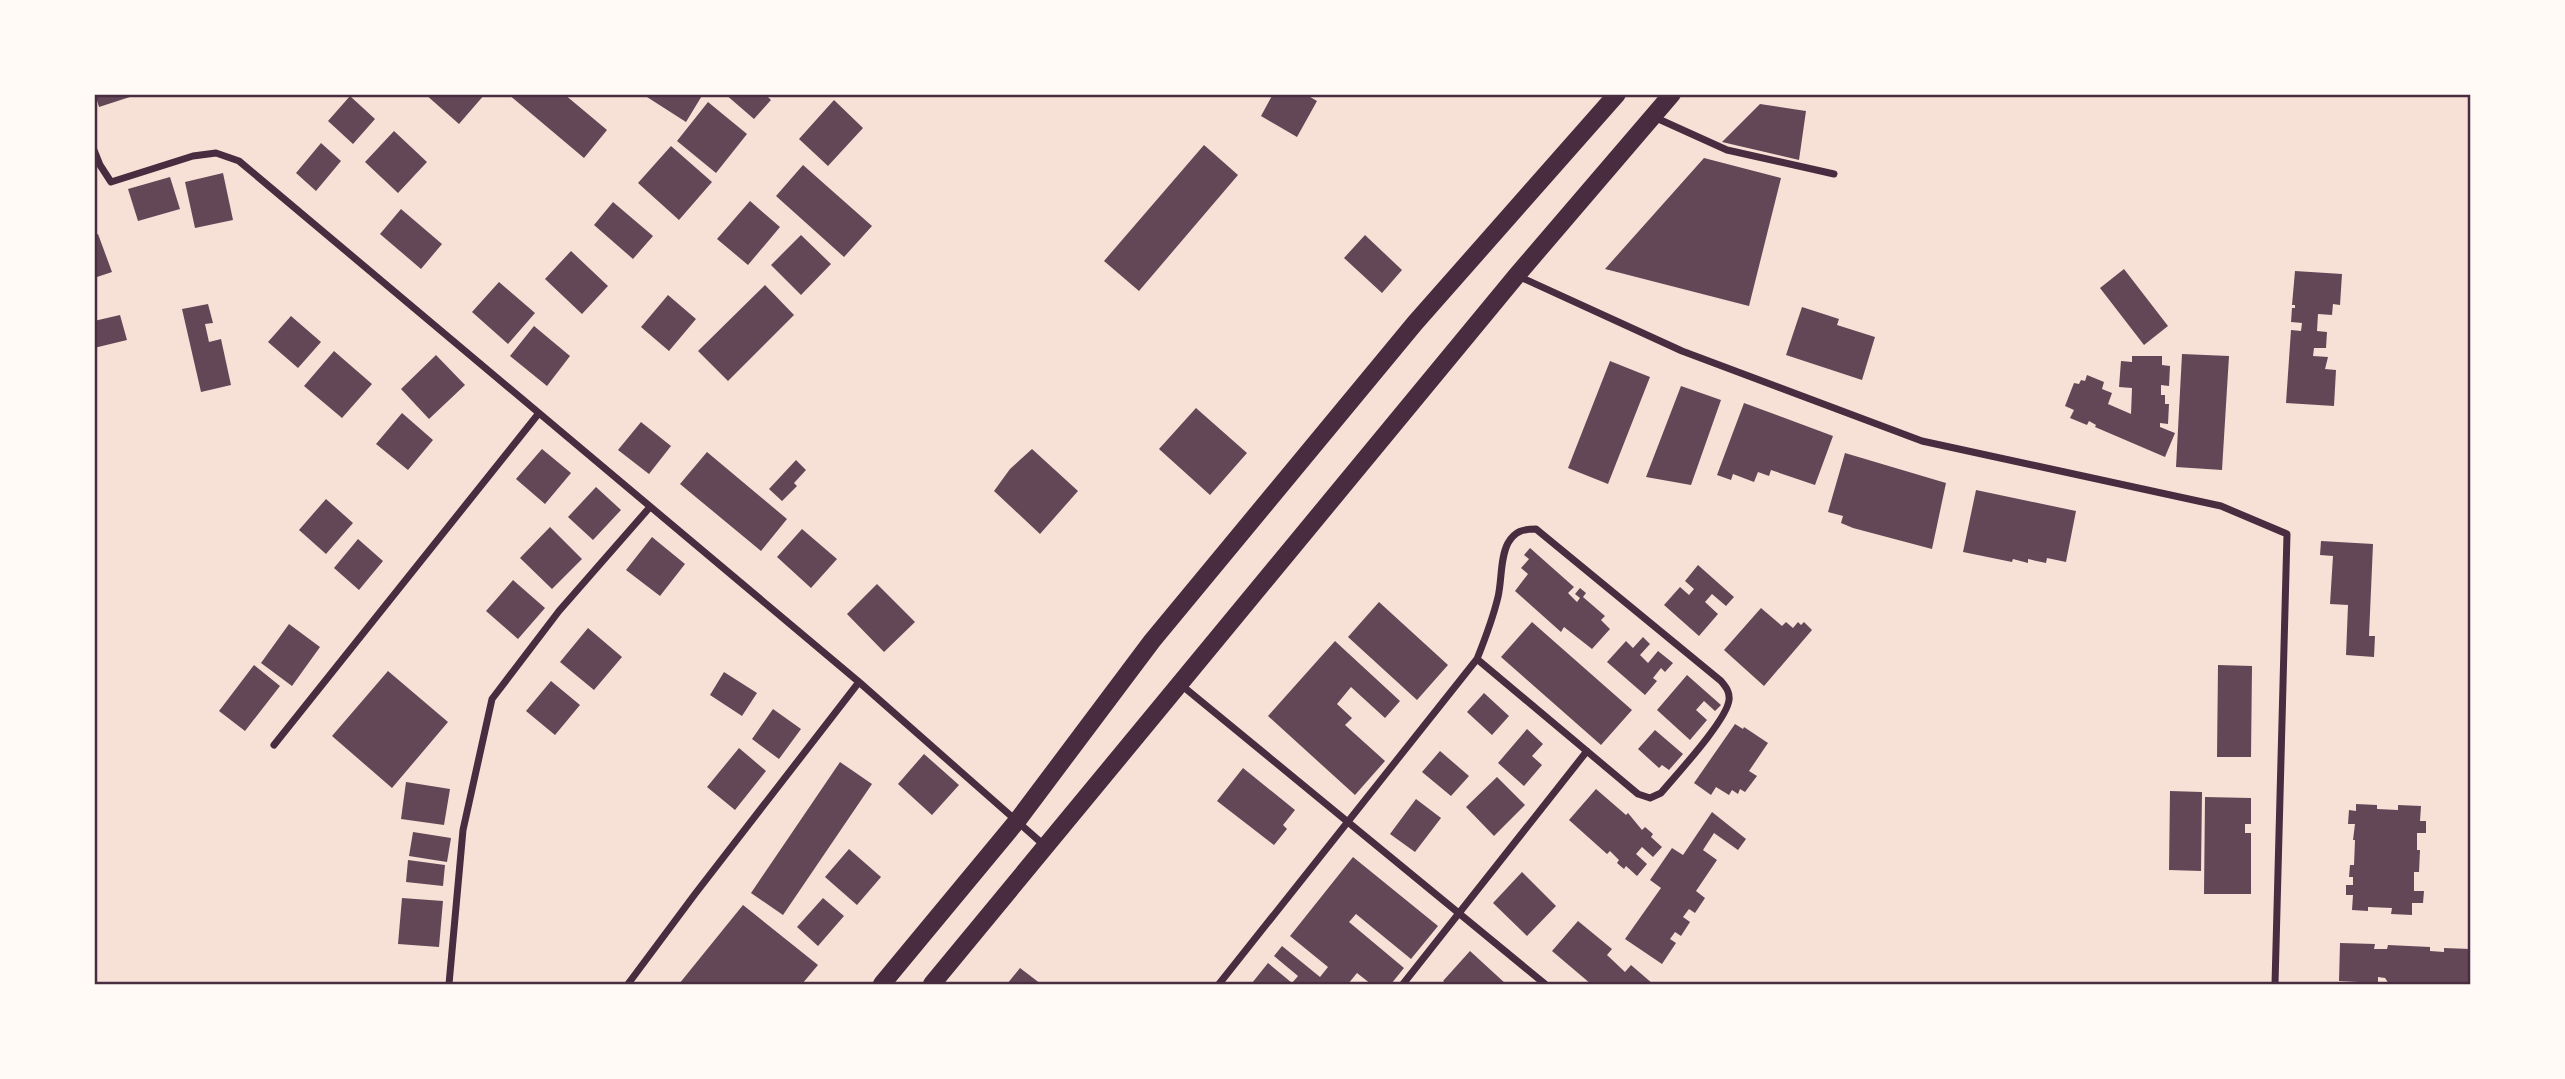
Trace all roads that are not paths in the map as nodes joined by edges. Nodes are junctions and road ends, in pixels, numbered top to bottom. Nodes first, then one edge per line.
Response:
1 (1617, 94) edge
2 (1672, 94) edge
3 (1653, 117) junction
4 (94, 150) edge
5 (1835, 174) dead end
6 (1517, 275) junction
7 (539, 413) junction
8 (650, 507) junction
9 (1477, 659) junction
10 (859, 682) junction
11 (1180, 684) junction
12 (274, 745) dead end
13 (1587, 751) junction
14 (1017, 821) junction
15 (1348, 822) junction
16 (1045, 846) junction
17 (1459, 913) junction
18 (449, 985) edge
19 (628, 985) edge
20 (882, 985) edge
21 (932, 985) edge
22 (1219, 985) edge
23 (1403, 985) edge
24 (1545, 985) edge
25 (2275, 985) edge

1 - 14 main road
2 - 3 main road
3 - 5 street
3 - 6 main road
4 - 7 street
6 - 11 main road
6 - 25 street
7 - 8 street
7 - 12 street
8 - 10 street
8 - 18 street
9 - 13 street
9 - 13 street
9 - 15 street
10 - 14 street
10 - 19 street
11 - 15 street
11 - 16 main road
13 - 17 street
14 - 16 street
14 - 20 main road
15 - 17 street
15 - 22 street
16 - 21 main road
17 - 23 street
17 - 24 street

